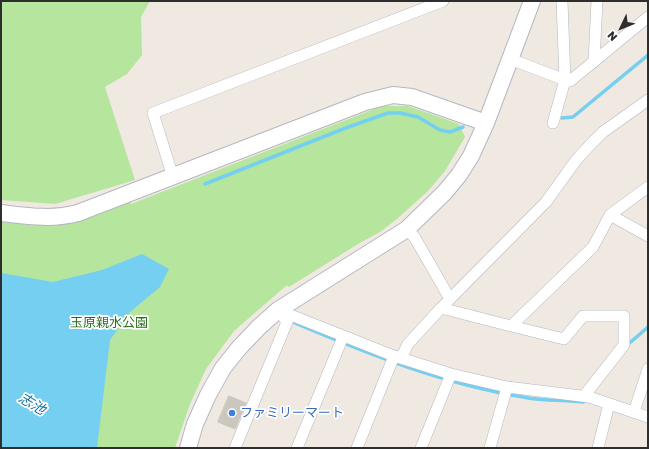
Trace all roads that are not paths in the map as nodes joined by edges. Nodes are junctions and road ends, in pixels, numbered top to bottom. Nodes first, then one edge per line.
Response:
1 (443, 1) edge
2 (532, 1) edge
3 (562, 1) edge
4 (597, 1) edge
5 (648, 17) edge
6 (510, 59) junction
7 (594, 62) junction
8 (564, 80) junction
9 (648, 100) edge
10 (486, 123) junction
11 (553, 123) dead end
12 (173, 177) junction
13 (648, 186) edge
14 (1, 213) edge
15 (610, 215) junction
16 (407, 229) junction
17 (648, 236) edge
18 (450, 299) junction
19 (441, 308) junction
20 (278, 310) junction
21 (511, 326) junction
22 (341, 340) junction
23 (395, 360) junction
24 (648, 369) edge
25 (450, 378) junction
26 (506, 391) junction
27 (584, 396) junction
28 (609, 404) junction
29 (634, 412) junction
30 (648, 417) edge
31 (188, 448) edge
32 (235, 448) edge
33 (297, 448) edge
34 (357, 448) edge
35 (421, 448) edge
36 (490, 448) edge
37 (598, 448) edge

1 - 12 street
2 - 6 street
3 - 8 street
4 - 7 street
5 - 7 street
6 - 8 street
6 - 10 street
7 - 8 street
8 - 11 street
9 - 18 street
10 - 12 street
10 - 16 street
12 - 14 street
13 - 15 street
15 - 17 street
15 - 21 street
16 - 18 street
16 - 20 street
18 - 19 street
19 - 21 street
19 - 23 street
20 - 22 street
20 - 31 street
20 - 32 street
21 - 27 street
22 - 23 street
22 - 33 street
23 - 25 street
23 - 34 street
24 - 29 street
25 - 26 street
25 - 35 street
26 - 27 street
26 - 36 street
27 - 28 street
28 - 29 street
28 - 37 street
29 - 30 street

